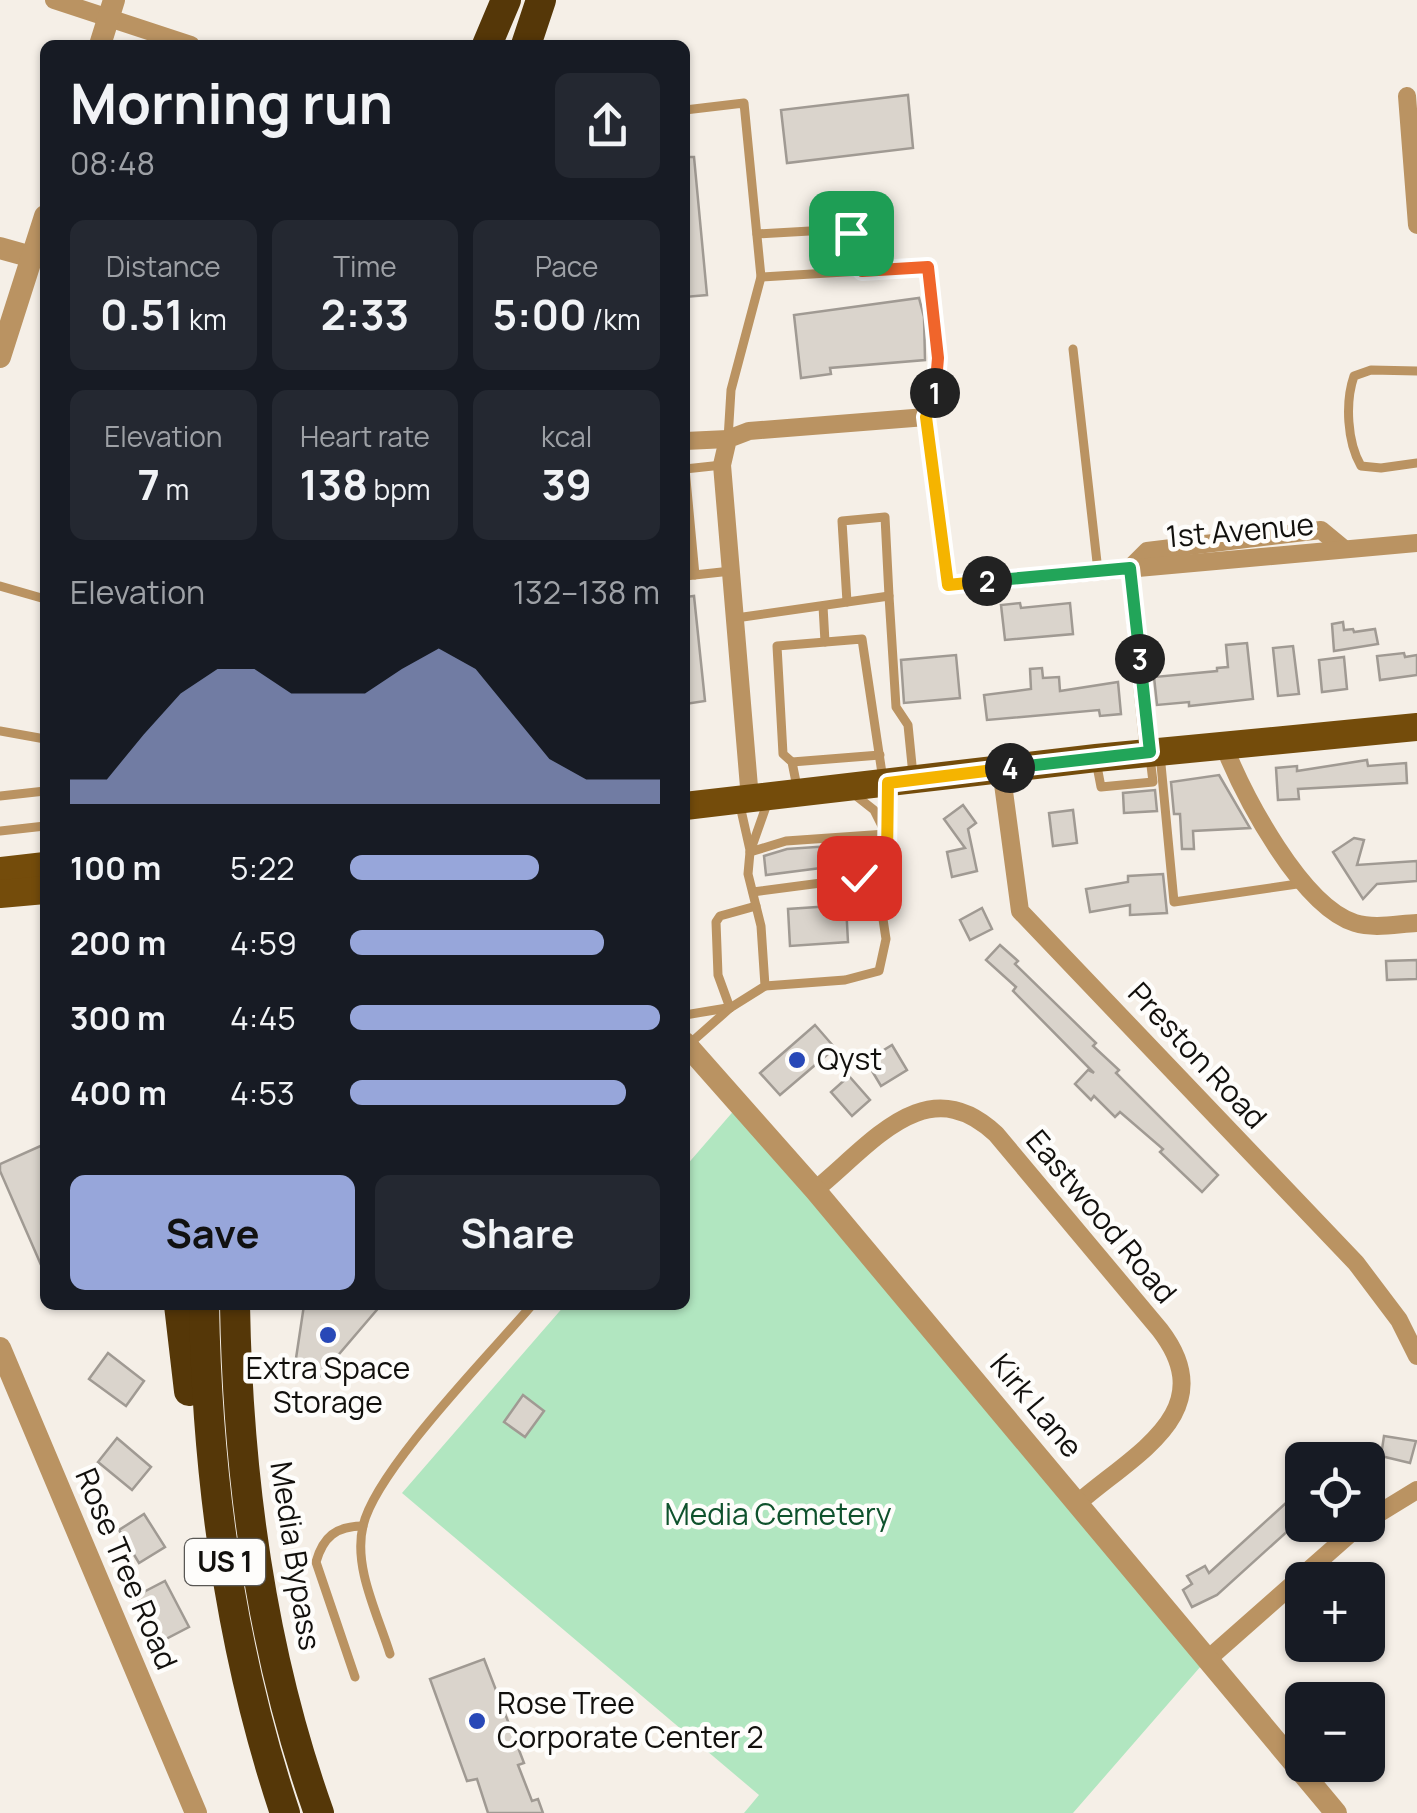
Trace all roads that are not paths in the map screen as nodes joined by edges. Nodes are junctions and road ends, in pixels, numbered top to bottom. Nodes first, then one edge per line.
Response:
1 (54, 0) edge
2 (507, 0) edge
3 (542, 0) edge
4 (111, 10) edge
5 (102, 40) edge
6 (180, 40) edge
7 (492, 40) edge
8 (530, 40) edge
9 (1407, 96) dead end
10 (690, 109) edge
11 (1417, 225) edge
12 (40, 232) edge
13 (757, 234) junction
14 (0, 248) edge
15 (32, 257) junction
16 (862, 271) junction
17 (761, 278) junction
18 (1073, 349) dead end
19 (0, 357) edge
20 (1417, 370) edge
21 (918, 417) junction
22 (728, 439) junction
23 (690, 441) edge
24 (1417, 464) edge
25 (722, 465) junction
26 (690, 468) edge
27 (1417, 542) edge
28 (1130, 568) junction
29 (732, 571) junction
30 (1098, 571) junction
31 (690, 576) edge
32 (0, 586) edge
33 (889, 596) junction
34 (40, 598) edge
35 (847, 602) junction
36 (823, 606) junction
37 (736, 618) junction
38 (826, 642) junction
39 (1417, 727) edge
40 (0, 731) edge
41 (40, 738) edge
42 (1224, 746) junction
43 (1155, 752) junction
44 (880, 754) junction
45 (792, 762) junction
46 (1001, 769) junction
47 (895, 782) junction
48 (844, 788) junction
49 (798, 793) junction
50 (0, 796) edge
51 (39, 796) edge
52 (753, 799) junction
53 (690, 805) edge
54 (40, 824) edge
55 (0, 830) edge
56 (886, 834) junction
57 (750, 852) junction
58 (40, 867) edge
59 (0, 871) edge
60 (1305, 883) junction
61 (878, 886) junction
62 (40, 890) edge
63 (753, 892) junction
64 (0, 894) edge
65 (756, 906) junction
66 (1417, 923) edge
67 (765, 986) junction
68 (730, 1008) junction
69 (690, 1014) edge
70 (690, 1042) edge
71 (690, 1049) edge
72 (815, 1190) junction
73 (180, 1310) edge
74 (204, 1310) edge
75 (235, 1310) edge
76 (251, 1310) edge
77 (528, 1310) edge
78 (0, 1348) edge
79 (1417, 1356) edge
80 (244, 1462) junction
81 (1417, 1490) edge
82 (1078, 1504) junction
83 (1385, 1510) edge
84 (362, 1526) junction
85 (1341, 1542) edge
86 (228, 1581) junction
87 (390, 1654) dead end
88 (1208, 1659) junction
89 (355, 1677) dead end
90 (196, 1813) edge
91 (285, 1813) edge
92 (319, 1813) edge
93 (1336, 1813) edge

1 - 4 street
2 - 7 highway
3 - 8 highway
4 - 5 street
4 - 6 street
9 - 11 street
10 - 13 lane
12 - 15 street
13 - 16 lane
13 - 17 lane
14 - 15 street
15 - 19 street
16 - 17 lane
16 - 21 lane
17 - 22 lane
18 - 30 lane
20 - 24 lane
21 - 22 street
21 - 30 street, 1st Avenue
22 - 23 street
22 - 25 street
25 - 26 lane
25 - 29 street
27 - 28 street, 1st Avenue
28 - 30 street, 1st Avenue
28 - 43 street
29 - 31 lane
29 - 37 street
32 - 34 lane
33 - 35 lane
33 - 35 lane
33 - 47 lane
35 - 36 lane
36 - 37 lane
36 - 38 lane
37 - 52 street
38 - 44 lane
38 - 45 lane
39 - 42 main road
40 - 41 lane
42 - 43 main road
42 - 60 street
43 - 46 main road
43 - 60 lane
44 - 45 lane
44 - 47 lane
45 - 49 lane
46 - 47 main road
46 - 79 street, Preston Road
47 - 48 main road
47 - 56 lane
48 - 49 main road
48 - 56 lane
49 - 52 main road
50 - 51 lane
52 - 53 main road
52 - 57 lane
52 - 57 lane
54 - 55 lane
56 - 57 lane
56 - 61 lane
57 - 63 lane
58 - 59 main road
60 - 66 street
61 - 63 lane
61 - 67 lane
62 - 64 main road
63 - 65 lane
65 - 67 lane
65 - 68 lane
67 - 68 lane
68 - 69 lane
68 - 70 lane
71 - 72 street, Kirk Lane
72 - 82 street, Kirk Lane
72 - 82 street, Eastwood Road
73 - 86 highway
74 - 86 highway, US 1
75 - 80 highway, Media Bypass / US 1
76 - 80 highway
77 - 84 lane
78 - 90 street, Rose Tree Road
80 - 92 highway, Media Bypass / US 1
81 - 83 street
82 - 88 street, Kirk Lane
84 - 87 lane
84 - 89 lane
85 - 88 street
86 - 91 highway, US 1
88 - 93 street, Kirk Lane

